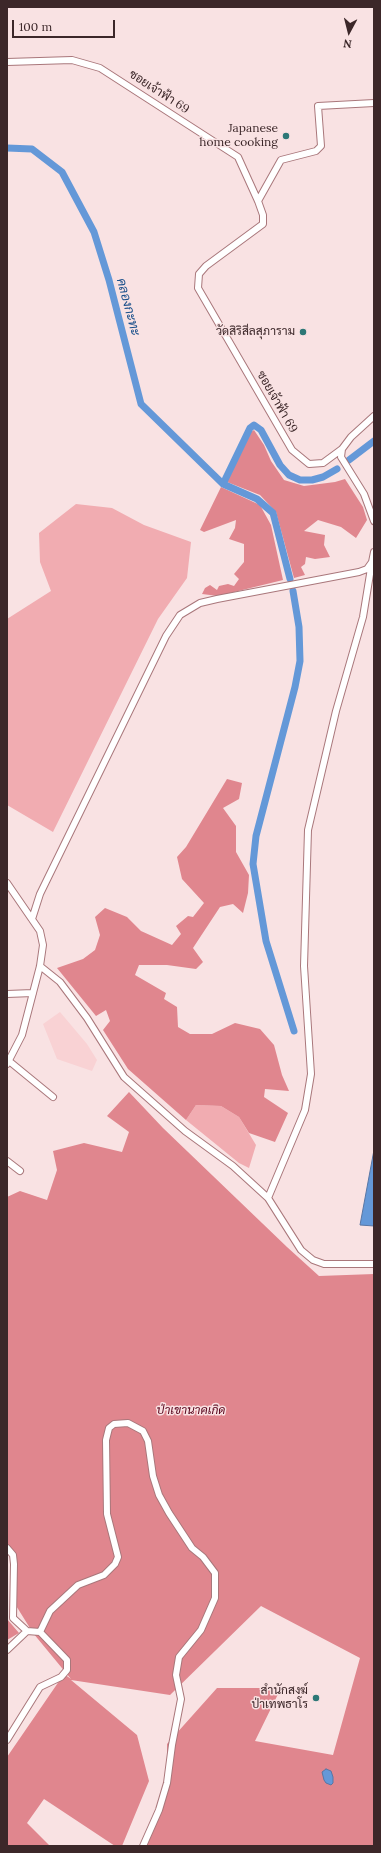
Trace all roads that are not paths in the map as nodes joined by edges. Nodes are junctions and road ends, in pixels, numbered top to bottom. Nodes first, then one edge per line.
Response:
1 (7, 62) edge
2 (374, 103) edge
3 (258, 201) junction
4 (374, 416) edge
5 (342, 449) junction
6 (374, 521) edge
7 (374, 552) edge
8 (372, 562) junction
9 (7, 883) edge
10 (32, 919) junction
11 (40, 966) junction
12 (33, 993) junction
13 (7, 994) edge
14 (8, 1063) edge
15 (53, 1097) dead end
16 (7, 1161) edge
17 (20, 1171) dead end
18 (268, 1198) junction
19 (374, 1264) edge
20 (7, 1548) edge
21 (27, 1631) junction
22 (40, 1632) junction
23 (7, 1650) edge
24 (7, 1740) edge
25 (143, 1846) edge

1 - 3 street, ซอยเจ้าฟ้า 69
2 - 3 street
3 - 5 street, ซอยเจ้าฟ้า 69
4 - 5 street
5 - 6 street
7 - 8 street
8 - 10 street
8 - 18 street
9 - 10 street
10 - 11 street
11 - 12 street
11 - 18 street
12 - 13 street
12 - 14 street
14 - 15 street
16 - 17 street
18 - 19 street
20 - 21 street
21 - 22 street
21 - 23 street
22 - 24 street
22 - 25 street

